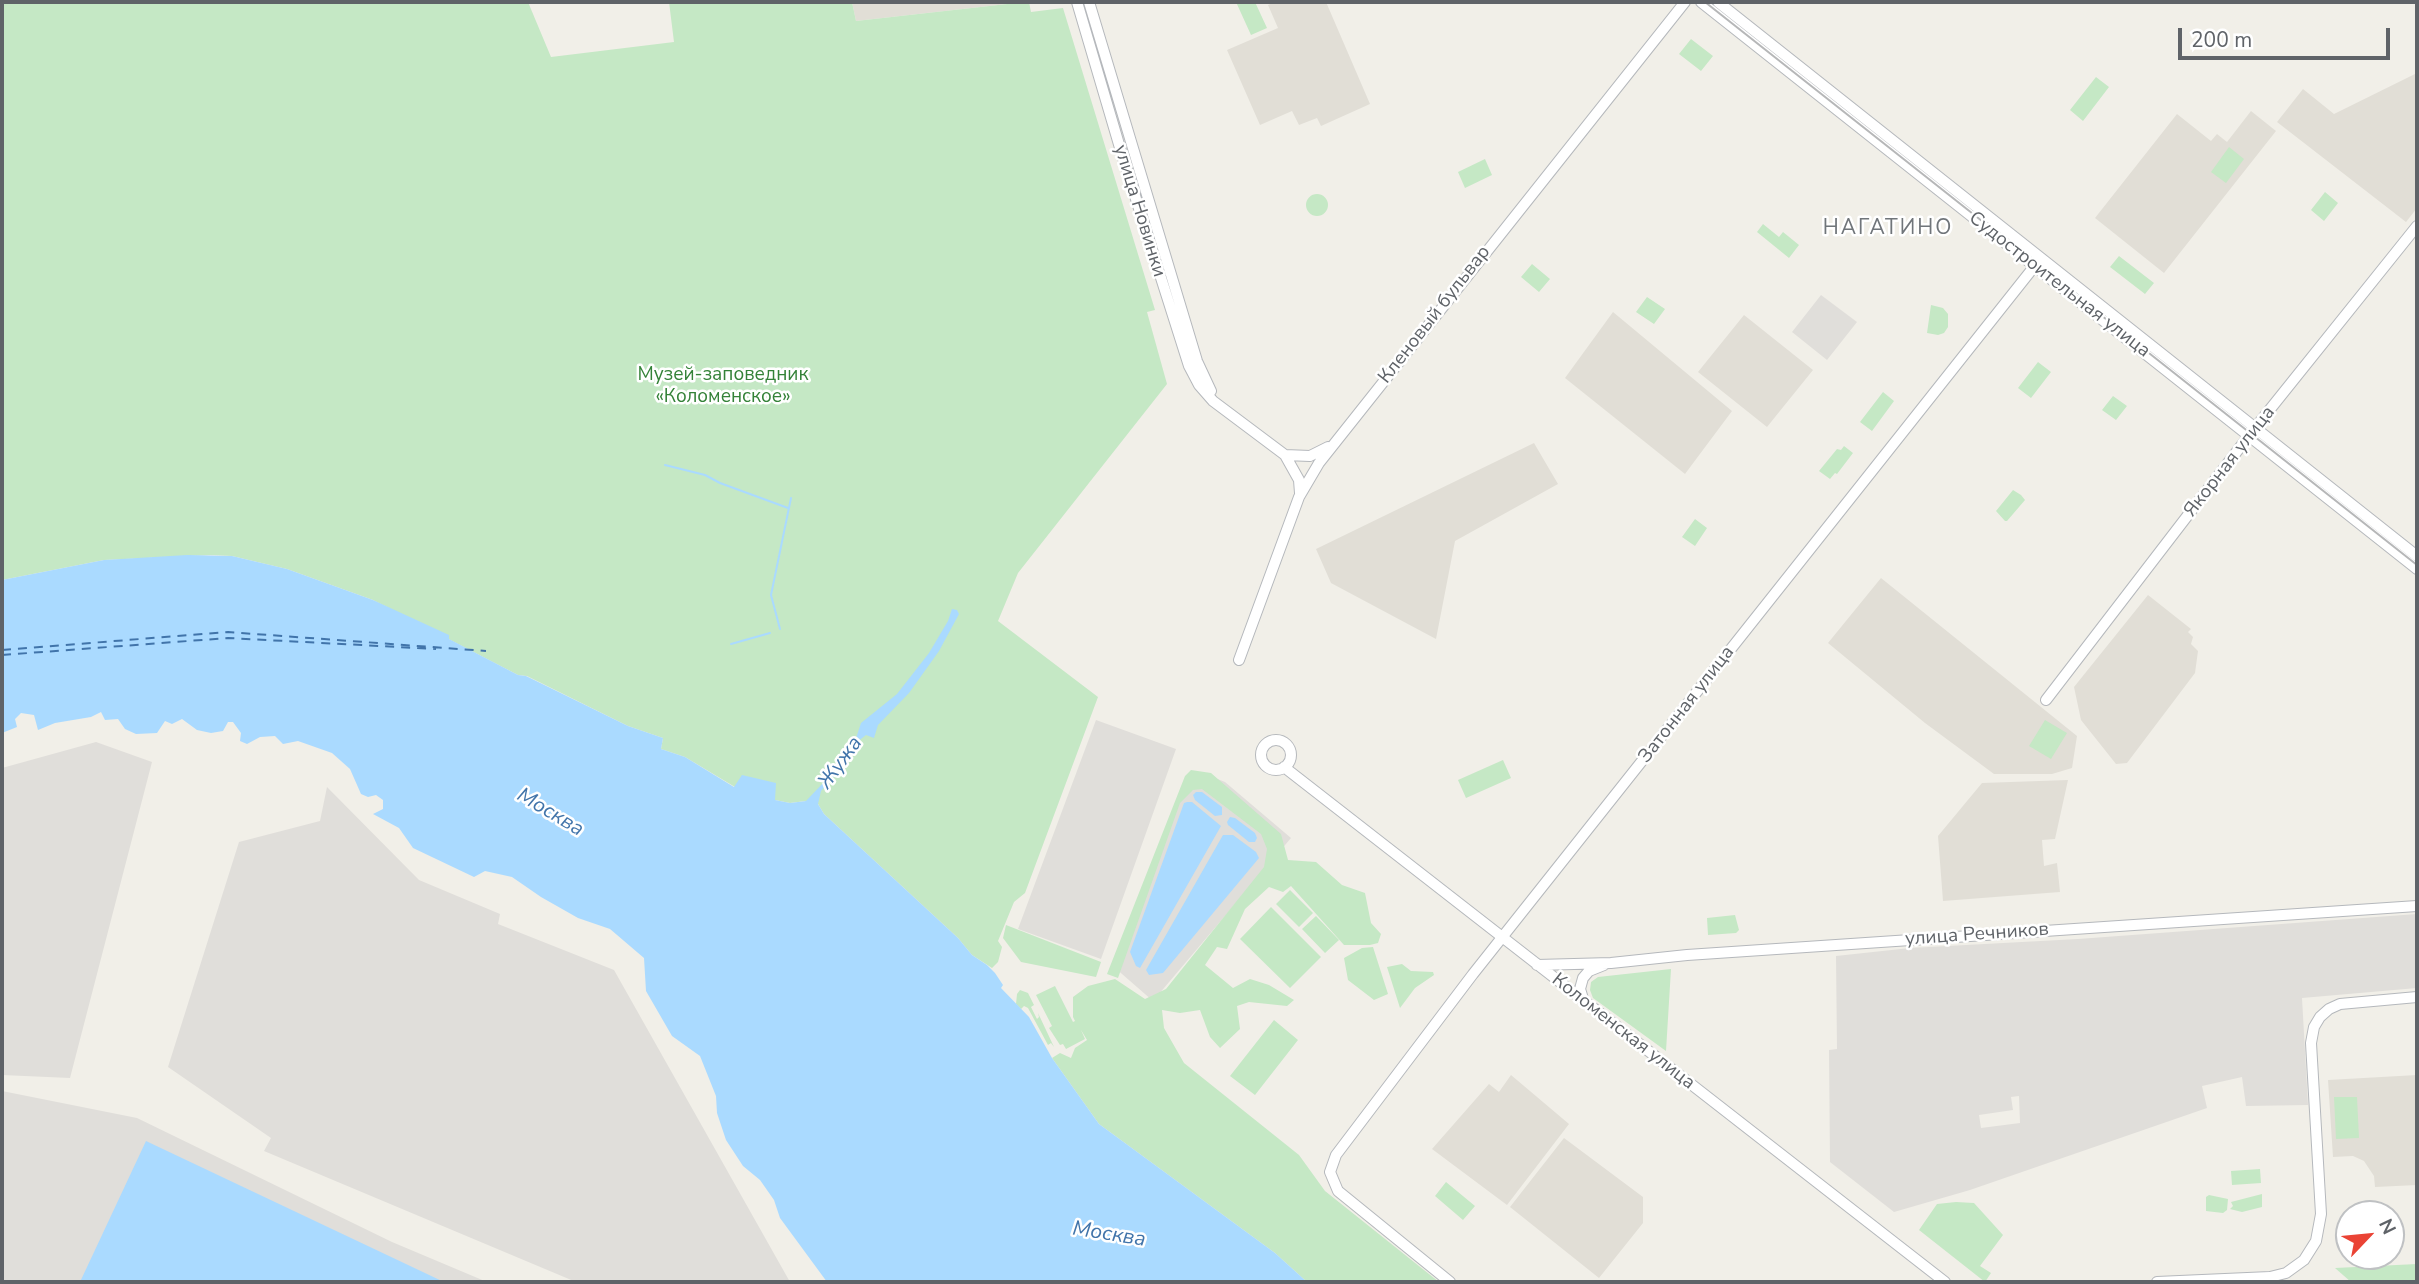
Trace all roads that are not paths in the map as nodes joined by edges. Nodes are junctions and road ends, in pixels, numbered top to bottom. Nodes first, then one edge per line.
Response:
1 (1077, 2) edge
2 (1088, 2) edge
3 (1685, 2) edge
4 (1700, 2) edge
5 (1718, 2) edge
6 (2417, 226) edge
7 (2038, 262) junction
8 (1176, 310) junction
9 (2252, 432) junction
10 (1336, 440) junction
11 (1285, 455) junction
12 (1300, 497) junction
13 (2417, 556) edge
14 (2417, 569) edge
15 (1239, 660) dead end
16 (2046, 700) dead end
17 (1287, 763) dead end
18 (2417, 906) edge
19 (1502, 939) junction
20 (1611, 962) junction
21 (1536, 965) junction
22 (2417, 998) edge
23 (1584, 1002) junction
24 (1450, 1282) edge
25 (1945, 1282) edge
26 (2157, 1282) edge

1 - 8 street, улица Новинки
2 - 8 street, улица Новинки
3 - 10 street, Кленовый бульвар
4 - 7 street, Судостроительная улица
5 - 7 street, Судостроительная улица
6 - 9 street, Якорная улица
7 - 9 street, Судостроительная улица
7 - 19 street, Затонная улица
8 - 11 street, улица Новинки
9 - 13 street, Судостроительная улица
9 - 14 street, Судостроительная улица
9 - 16 street, Якорная улица
10 - 11 street
10 - 12 street, Кленовый бульвар
11 - 12 street, улица Новинки
12 - 15 street, Кленовый бульвар
17 - 19 street, Коломенская улица
18 - 20 street, улица Речников
19 - 21 street, Коломенская улица
19 - 24 street, Затонная улица
20 - 21 street, улица Речников
20 - 23 street
21 - 23 street, Коломенская улица
22 - 26 street
23 - 25 street, Коломенская улица

